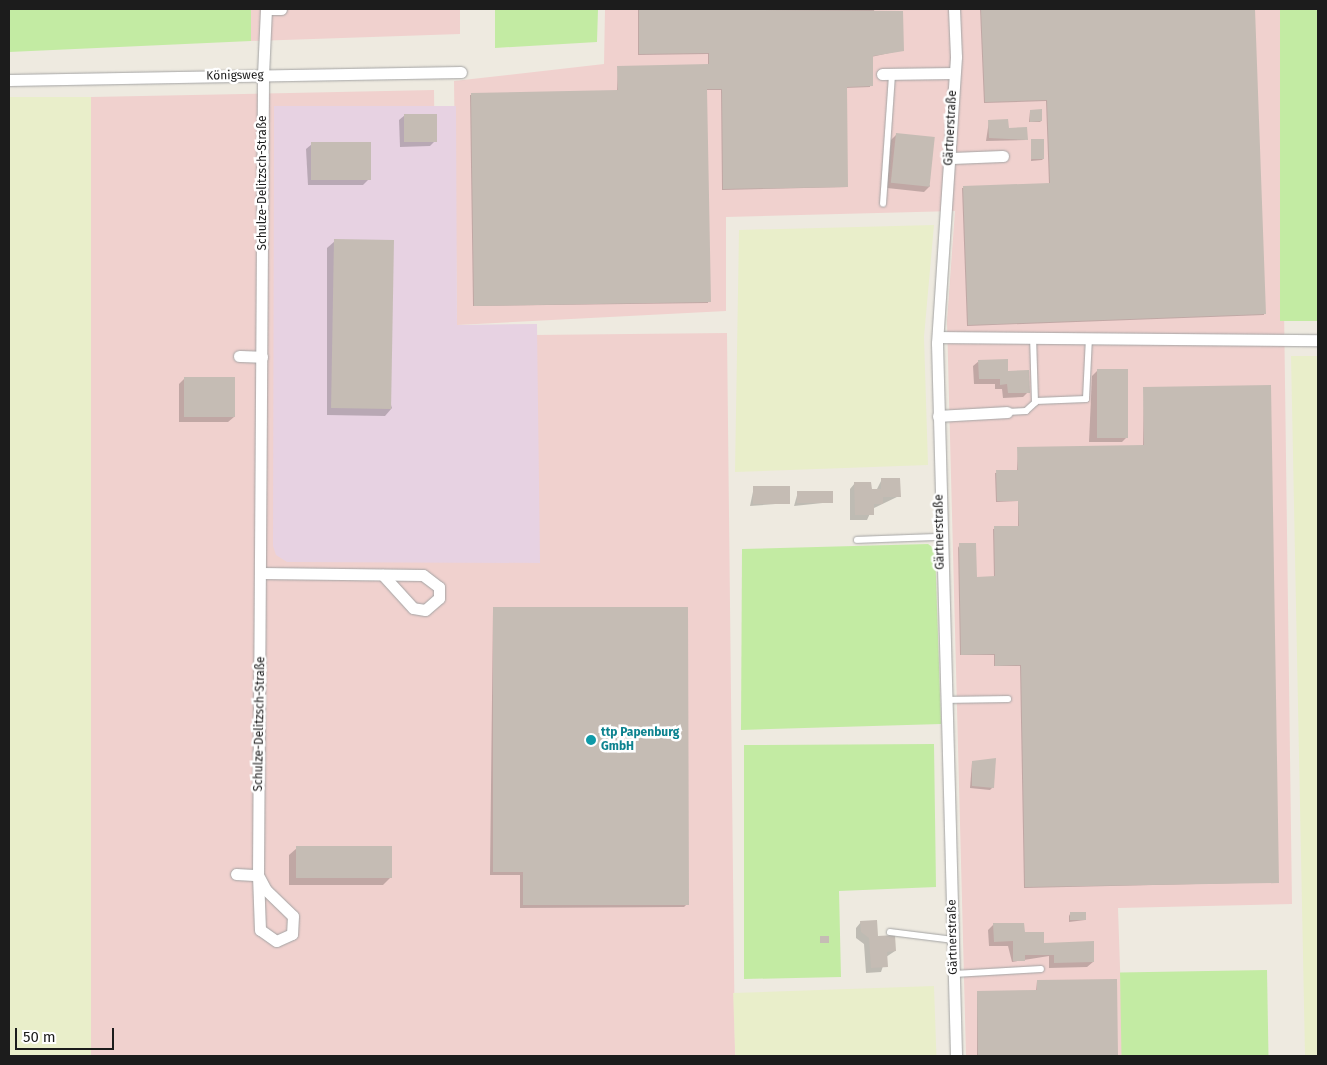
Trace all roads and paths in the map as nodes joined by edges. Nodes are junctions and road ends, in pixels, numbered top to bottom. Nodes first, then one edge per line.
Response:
1 (266, 9) edge
2 (281, 9) edge
3 (954, 9) edge
4 (461, 72) dead end
5 (954, 73) junction
6 (263, 75) junction
7 (887, 75) joint
8 (9, 80) edge
9 (1003, 156) dead end
10 (951, 158) junction
11 (883, 204) dead end
12 (938, 337) junction
13 (1033, 338) junction
14 (1090, 338) junction
15 (1318, 340) edge
16 (239, 356) dead end
17 (262, 357) junction
18 (1036, 401) junction
19 (1007, 412) joint
20 (938, 416) junction
21 (940, 537) junction
22 (857, 540) dead end
23 (261, 573) junction
24 (383, 575) junction
25 (1008, 699) dead end
26 (945, 700) junction
27 (236, 874) dead end
28 (258, 875) junction
29 (890, 932) dead end
30 (954, 940) junction
31 (1041, 969) dead end
32 (954, 974) junction
33 (956, 1056) edge

1 - 2 street, Schulze-Delitzsch-Straße
1 - 6 street, Schulze-Delitzsch-Straße
3 - 5 street, Gärtnerstraße
4 - 6 street, Königsweg
5 - 7 street
5 - 10 street, Gärtnerstraße
6 - 8 street, Königsweg
6 - 17 street, Schulze-Delitzsch-Straße
7 - 11 lane
9 - 10 street
10 - 12 street, Gärtnerstraße
12 - 13 street
12 - 20 street, Gärtnerstraße
13 - 14 street
13 - 18 lane
14 - 15 street
14 - 18 lane
16 - 17 street
17 - 23 street, Schulze-Delitzsch-Straße
18 - 19 lane
19 - 20 street
20 - 21 street, Gärtnerstraße
21 - 22 lane
21 - 26 street, Gärtnerstraße
23 - 24 street
23 - 28 street, Schulze-Delitzsch-Straße
24 - 24 street
25 - 26 lane
26 - 30 street, Gärtnerstraße
27 - 28 street
28 - 28 street, Schulze-Delitzsch-Straße
29 - 30 lane
30 - 32 street, Gärtnerstraße
31 - 32 lane
32 - 33 street, Gärtnerstraße

